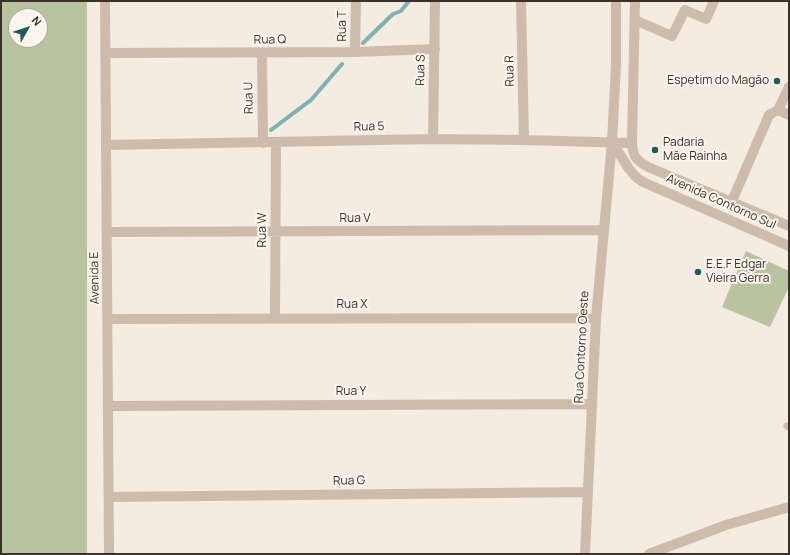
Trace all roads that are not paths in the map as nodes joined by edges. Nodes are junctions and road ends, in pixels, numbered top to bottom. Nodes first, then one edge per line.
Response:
1 (105, 1) edge
2 (356, 1) edge
3 (435, 1) edge
4 (521, 1) edge
5 (616, 1) edge
6 (635, 1) edge
7 (714, 1) edge
8 (635, 20) junction
9 (435, 49) junction
10 (356, 52) junction
11 (106, 53) junction
12 (262, 53) junction
13 (789, 87) edge
14 (778, 110) junction
15 (789, 115) edge
16 (433, 139) junction
17 (524, 140) junction
18 (276, 142) junction
19 (612, 142) junction
20 (263, 143) junction
21 (632, 143) junction
22 (106, 146) junction
23 (732, 201) junction
24 (789, 226) edge
25 (603, 230) junction
26 (107, 232) junction
27 (276, 232) junction
28 (789, 246) edge
29 (275, 318) junction
30 (596, 318) junction
31 (108, 319) junction
32 (592, 404) junction
33 (109, 406) junction
34 (588, 492) junction
35 (110, 497) junction
36 (789, 507) edge
37 (110, 554) edge
38 (585, 554) edge
39 (649, 554) edge

1 - 11 street, Avenida E
2 - 10 street, Rua T
3 - 9 street, Rua S
4 - 17 street, Rua R
5 - 19 street, Rua Contorno Oeste
6 - 8 street
7 - 8 street
8 - 21 street
9 - 10 street, Rua Q
9 - 16 street, Rua S
10 - 12 street, Rua Q
11 - 12 street, Rua Q
11 - 22 street, Avenida E
12 - 20 street, Rua U
13 - 14 street
14 - 15 street
14 - 23 street
16 - 17 street, Rua 5
16 - 18 street, Rua 5
17 - 19 street, Rua 5
18 - 20 street, Rua 5
18 - 27 street, Rua W
19 - 21 street, Rua 5
19 - 25 street, Rua Contorno Oeste
19 - 28 street, Avenida Contorno Sul
20 - 22 street, Rua 5
21 - 23 street, Avenida Contorno Sul
22 - 26 street, Avenida E
23 - 24 street, Avenida Contorno Sul
25 - 27 street, Rua V
25 - 30 street, Rua Contorno Oeste
26 - 27 street, Rua V
26 - 31 street, Avenida E
27 - 29 street, Rua W
29 - 30 street, Rua X
29 - 31 street, Rua X
30 - 32 street, Rua Contorno Oeste
31 - 33 street, Avenida E
32 - 33 street, Rua Y
32 - 34 street, Rua Contorno Oeste
33 - 35 street, Avenida E
34 - 35 street, Rua G
34 - 38 street, Rua Contorno Oeste
35 - 37 street, Avenida E
36 - 39 street

